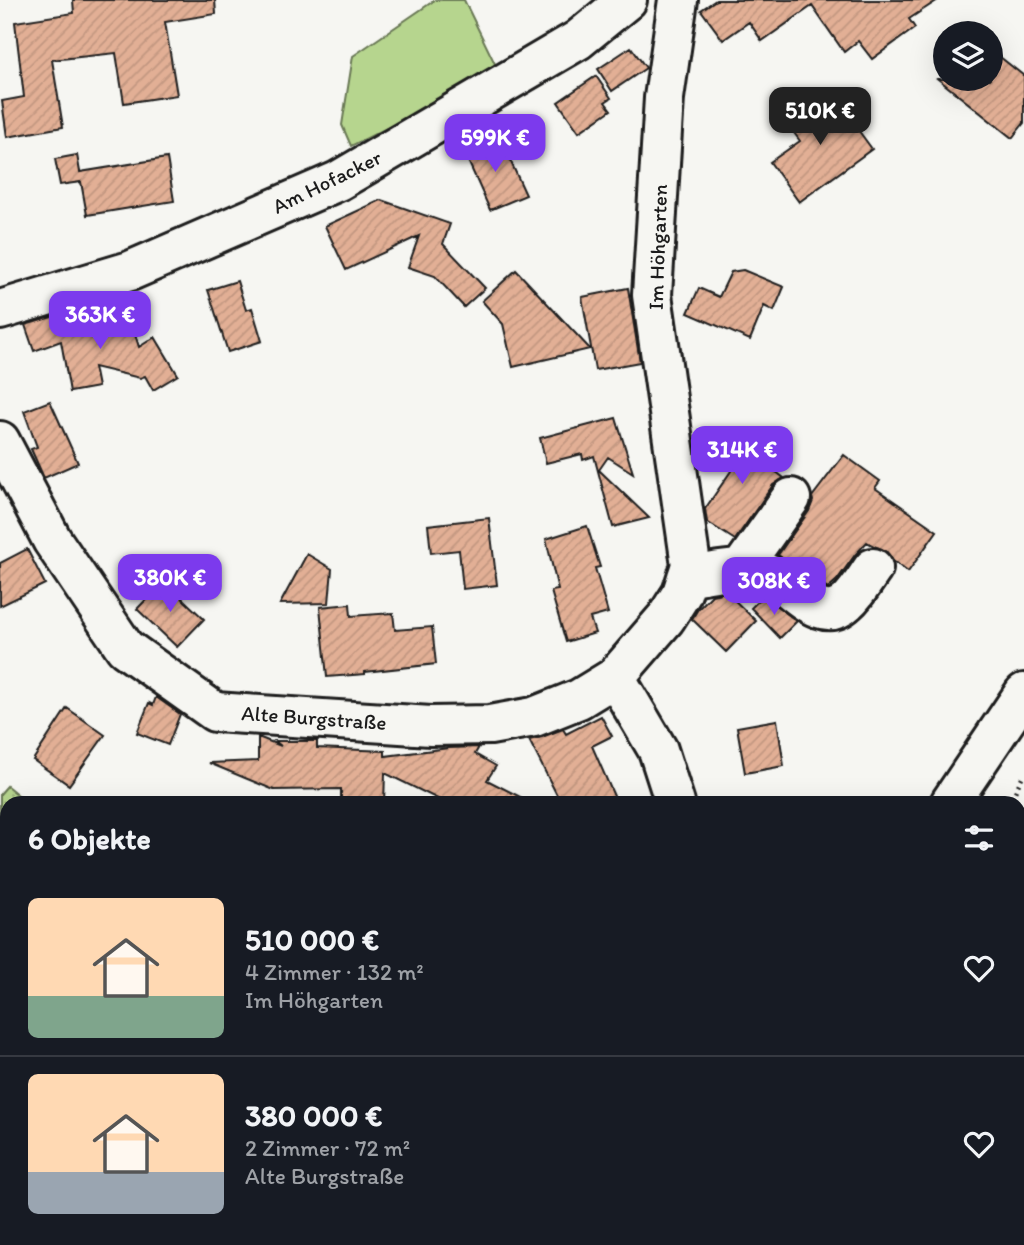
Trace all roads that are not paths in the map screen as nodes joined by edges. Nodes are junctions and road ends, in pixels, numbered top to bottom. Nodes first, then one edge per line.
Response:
1 (627, 0) edge
2 (678, 0) edge
3 (0, 310) edge
4 (0, 441) edge
5 (791, 498) dead end
6 (873, 568) dead end
7 (740, 570) junction
8 (687, 577) junction
9 (615, 677) junction
10 (1024, 693) edge
11 (673, 796) edge
12 (955, 796) edge

1 - 3 street, Am Hofacker
2 - 8 street, Im Höhgarten
4 - 9 street, Alte Burgstraße
5 - 7 street
6 - 7 street
7 - 8 street
8 - 9 street, Im Höhgarten
9 - 11 street
10 - 12 street

